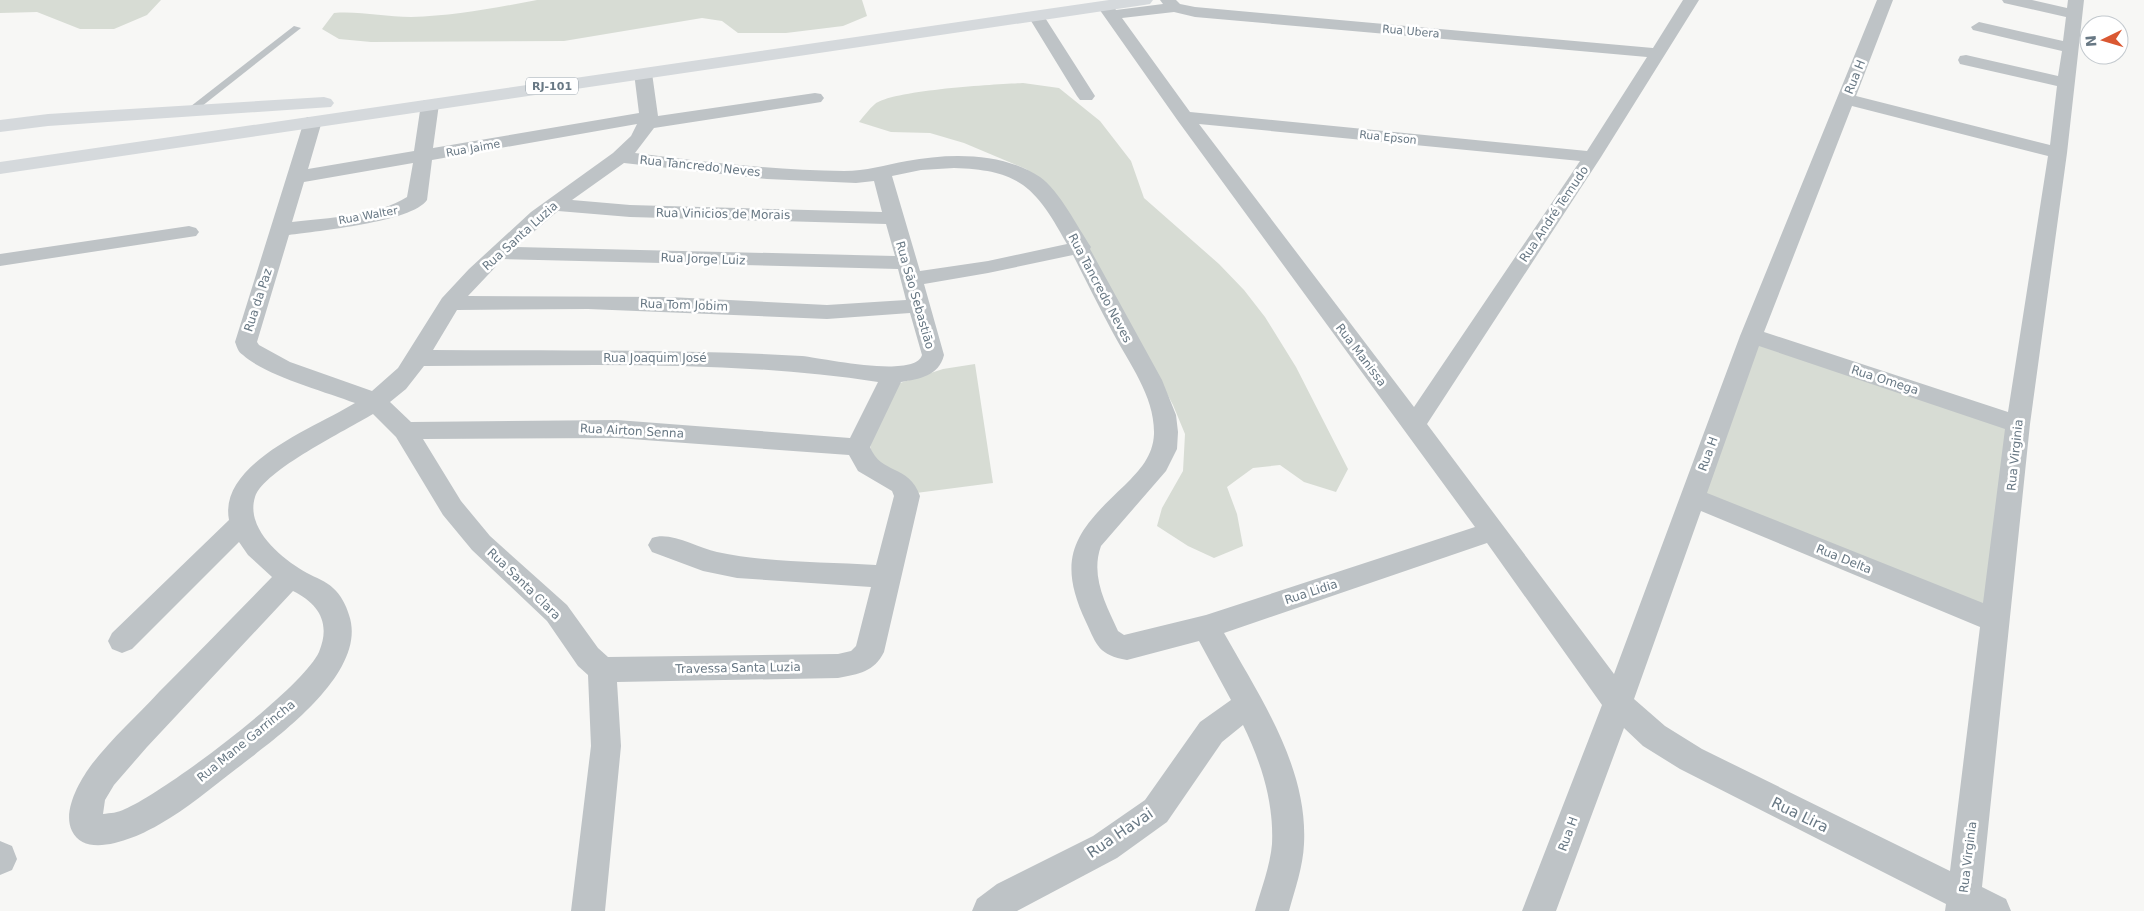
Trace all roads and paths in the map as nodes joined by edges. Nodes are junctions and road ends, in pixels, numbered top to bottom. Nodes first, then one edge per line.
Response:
1 (1071, 0) edge
2 (1144, 0) edge
3 (1691, 0) edge
4 (1885, 0) edge
5 (2010, 0) edge
6 (1171, 3) edge
7 (2076, 7) edge
8 (1109, 11) junction
9 (1036, 16) junction
10 (1979, 27) dead end
11 (297, 28) dead end
12 (2070, 48) junction
13 (1658, 53) junction
14 (1966, 60) dead end
15 (642, 73) junction
16 (2066, 83) junction
17 (1086, 96) dead end
18 (815, 98) dead end
19 (1846, 99) junction
20 (430, 104) junction
21 (189, 112) junction
22 (1184, 117) junction
23 (48, 120) junction
24 (648, 120) junction
25 (313, 121) junction
26 (0, 126) edge
27 (0, 142) edge
28 (2058, 153) junction
29 (423, 157) junction
30 (620, 157) junction
31 (0, 158) edge
32 (1592, 158) junction
33 (30, 164) junction
34 (0, 168) edge
35 (882, 175) junction
36 (297, 177) junction
37 (553, 205) junction
38 (893, 218) junction
39 (280, 230) junction
40 (189, 232) dead end
41 (1081, 247) junction
42 (500, 253) junction
43 (0, 260) edge
44 (908, 271) junction
45 (450, 304) junction
46 (918, 306) junction
47 (1752, 336) junction
48 (417, 358) junction
49 (892, 376) junction
50 (374, 401) junction
51 (2018, 424) junction
52 (1414, 425) junction
53 (405, 430) junction
54 (858, 446) junction
55 (1692, 497) junction
56 (241, 524) junction
57 (1493, 531) junction
58 (660, 545) dead end
59 (290, 576) junction
60 (888, 577) junction
61 (1997, 621) junction
62 (1206, 627) junction
63 (122, 641) dead end
64 (1127, 648) joint
65 (602, 670) junction
66 (1618, 703) junction
67 (1247, 705) junction
68 (1963, 903) edge
69 (588, 911) edge
70 (989, 911) edge
71 (1272, 911) edge
72 (1539, 911) edge
73 (1994, 911) edge

1 - 21 main road, RJ-101
2 - 8 main road, RJ-101
3 - 13 street, Rua André Temudo
4 - 19 street, Rua H
5 - 7 street
6 - 8 street, Rua Ubera
6 - 13 street, Rua Ubera
7 - 12 street, Rua Virginia
8 - 9 main road, RJ-101
8 - 22 street, Rua Manissa
9 - 15 main road, RJ-101
9 - 17 street
10 - 12 street
11 - 21 lane
12 - 16 street, Rua Virginia
13 - 32 street, Rua André Temudo
14 - 16 street
15 - 20 main road, RJ-101
15 - 24 street
16 - 28 street, Rua Virginia
18 - 24 street, Rua Jaime
19 - 28 street
19 - 47 street, Rua H
20 - 25 main road, RJ-101
20 - 29 street, Rua Walter
21 - 23 main road, RJ-101
22 - 32 street, Rua Epson
22 - 52 street, Rua Manissa
23 - 26 main road, RJ-101
23 - 27 main road
24 - 29 street, Rua Jaime
24 - 30 street, Rua Santa Luzia
25 - 33 main road, RJ-101
25 - 36 street, Rua da Paz
28 - 51 street, Rua Virginia
29 - 36 street, Rua Jaime
29 - 39 street, Rua Walter
30 - 35 street, Rua Tancredo Neves
30 - 37 street, Rua Santa Luzia
31 - 33 main road
32 - 52 street, Rua André Temudo
33 - 34 main road, RJ-101
35 - 38 street, Rua Sāo Sebastiāo
35 - 41 street, Rua Tancredo Neves
36 - 39 street, Rua da Paz
37 - 38 street, Rua Vinicios de Morais
37 - 42 street, Rua Santa Luzia
38 - 44 street, Rua Sāo Sebastiāo
39 - 50 street, Rua da Paz
40 - 43 street
41 - 44 street, Rua Jorge Luiz
41 - 64 street, Rua Tancredo Neves
42 - 44 street, Rua Jorge Luiz
42 - 45 street, Rua Santa Luzia
44 - 46 street, Rua Sāo Sebastiāo
45 - 46 street, Rua Tom Jobim
45 - 48 street, Rua Santa Luzia
46 - 49 street, Rua Sāo Sebastiāo
47 - 51 street, Rua Omega
47 - 55 street, Rua H
48 - 49 street, Rua Joaquim José
48 - 50 street, Rua Santa Luzia
49 - 54 street
50 - 53 street, Rua Santa Clara
50 - 56 street
51 - 61 street, Rua Virginia
52 - 57 street, Rua Manissa
53 - 54 street, Rua Airton Senna
53 - 65 street, Rua Santa Clara
54 - 60 street
55 - 61 street, Rua Delta
55 - 66 street, Rua H
56 - 59 street, Rua Mane Garrincha
56 - 63 street
57 - 62 street, Rua Lidia
57 - 66 street, Rua Manissa
58 - 60 street
59 - 59 street, Rua Mane Garrincha
60 - 65 street, Travessa Santa Luzia
61 - 68 street, Rua Virginia
62 - 64 street, Rua Lidia
62 - 67 street
65 - 69 street
66 - 68 street, Rua Lira
66 - 72 street, Rua H
67 - 70 street, Rua Havai
67 - 71 street
68 - 73 street, Rua Lira

